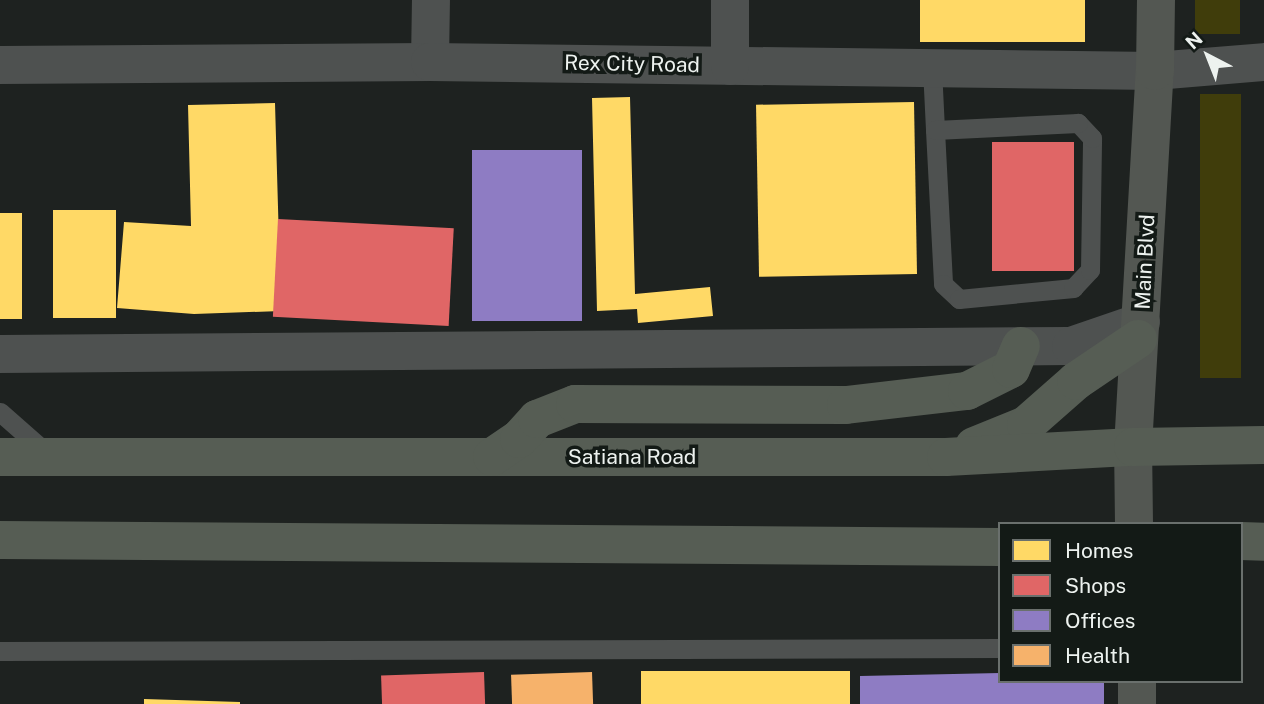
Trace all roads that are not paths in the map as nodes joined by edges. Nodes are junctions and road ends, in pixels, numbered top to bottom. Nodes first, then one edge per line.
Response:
1 (431, 0) edge
2 (730, 0) edge
3 (1156, 0) edge
4 (430, 62) junction
5 (1264, 62) edge
6 (0, 65) edge
7 (730, 66) junction
8 (932, 68) junction
9 (1155, 71) junction
10 (935, 130) junction
11 (1139, 330) junction
12 (1021, 346) junction
13 (0, 354) edge
14 (0, 412) edge
15 (1264, 445) edge
16 (1133, 447) junction
17 (0, 457) edge
18 (52, 457) junction
19 (492, 457) junction
20 (946, 457) junction
21 (1134, 522) edge
22 (0, 540) edge
23 (1243, 541) edge
24 (1264, 542) edge
25 (998, 547) edge
26 (998, 648) edge
27 (0, 651) edge
28 (1137, 683) edge
29 (1137, 704) edge

1 - 4 street
2 - 7 street
3 - 9 main road, Main Blvd
4 - 6 street, Rex City Road
4 - 7 street, Rex City Road
5 - 9 street, Rex City Road
7 - 8 street, Rex City Road
8 - 9 street, Rex City Road
8 - 10 lane
9 - 11 main road, Main Blvd
10 - 10 lane
11 - 12 street
11 - 16 main road, Main Blvd
11 - 20 main road
12 - 13 street
12 - 19 main road
14 - 18 lane
15 - 16 main road, Satiana Road
16 - 20 main road, Satiana Road
16 - 21 main road, Main Blvd
17 - 18 main road, Satiana Road
18 - 19 main road, Satiana Road
19 - 20 main road, Satiana Road
22 - 25 main road
23 - 24 main road
26 - 27 lane
28 - 29 main road

